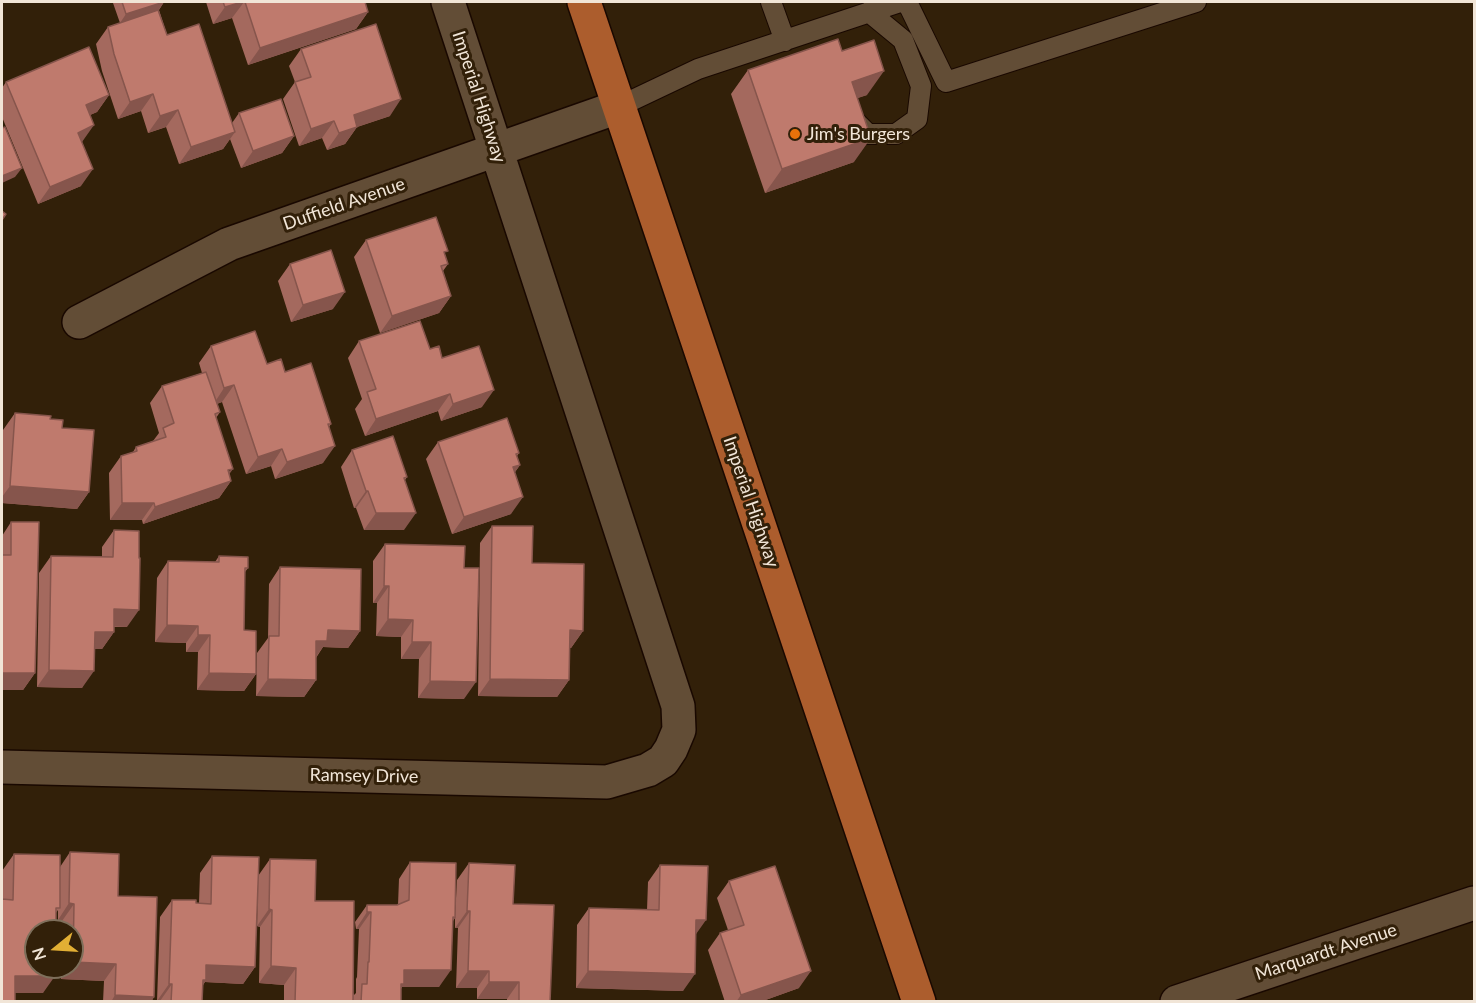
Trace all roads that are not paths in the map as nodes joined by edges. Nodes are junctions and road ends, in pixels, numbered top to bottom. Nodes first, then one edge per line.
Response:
1 (448, 2) edge
2 (584, 2) edge
3 (771, 2) edge
4 (900, 2) edge
5 (907, 2) edge
6 (1196, 2) edge
7 (869, 12) junction
8 (819, 28) junction
9 (785, 41) junction
10 (826, 50) edge
11 (844, 102) edge
12 (618, 107) junction
13 (496, 150) junction
14 (80, 322) dead end
15 (678, 706) joint
16 (2, 767) edge
17 (1474, 903) edge
18 (1241, 992) edge
19 (919, 1002) edge
20 (1177, 1002) edge

1 - 13 street, Imperial Highway
2 - 12 main road, Imperial Highway
3 - 9 lane
4 - 7 lane
5 - 6 lane
7 - 8 lane
7 - 11 lane
8 - 9 lane
8 - 10 lane
9 - 12 lane
12 - 13 street, Duffield Avenue
12 - 19 main road, Imperial Highway
13 - 14 street, Duffield Avenue
13 - 15 street, Imperial Highway
15 - 16 street, Ramsey Drive
17 - 18 street, Marquardt Avenue
18 - 20 street, Marquardt Avenue

